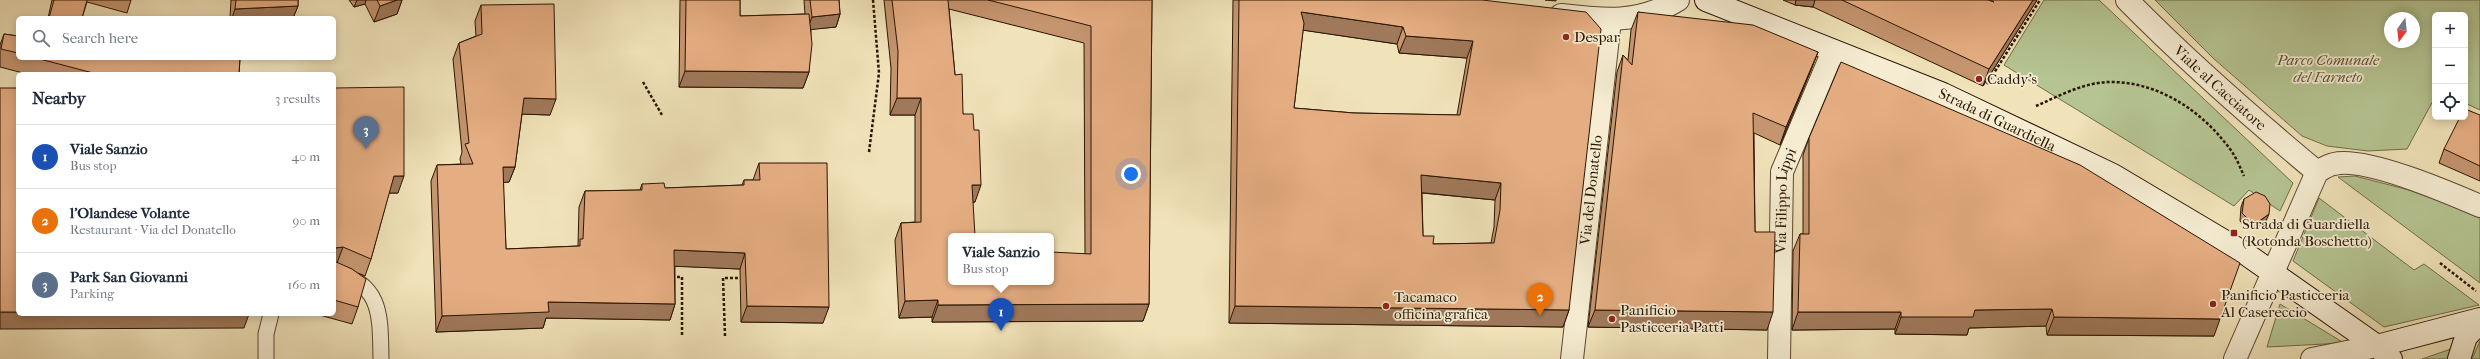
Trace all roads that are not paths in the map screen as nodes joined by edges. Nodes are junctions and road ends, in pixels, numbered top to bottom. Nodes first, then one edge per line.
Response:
1 (1678, 0) edge
2 (1706, 0) edge
3 (2126, 0) edge
4 (1539, 12) edge
5 (1610, 20) junction
6 (1833, 51) junction
7 (2317, 172) junction
8 (2480, 206) edge
9 (336, 272) edge
10 (2273, 272) junction
11 (270, 316) edge
12 (2480, 321) edge
13 (2384, 353) edge
14 (266, 359) edge
15 (381, 359) edge
16 (1572, 359) edge
17 (1779, 359) edge
18 (2235, 359) edge
19 (2312, 359) edge
20 (2459, 359) edge

1 - 5 street
2 - 6 street, Strada di Guardiella
3 - 7 street, Viale al Cacciatore
4 - 5 street
5 - 16 street, Via del Donatello
6 - 10 street, Strada di Guardiella
6 - 17 street, Via Filippo Lippi
7 - 8 street
7 - 10 street
9 - 15 lane
10 - 13 street, Strada di Guardiella
10 - 18 street
11 - 14 lane
12 - 13 street
12 - 20 street
13 - 19 street

